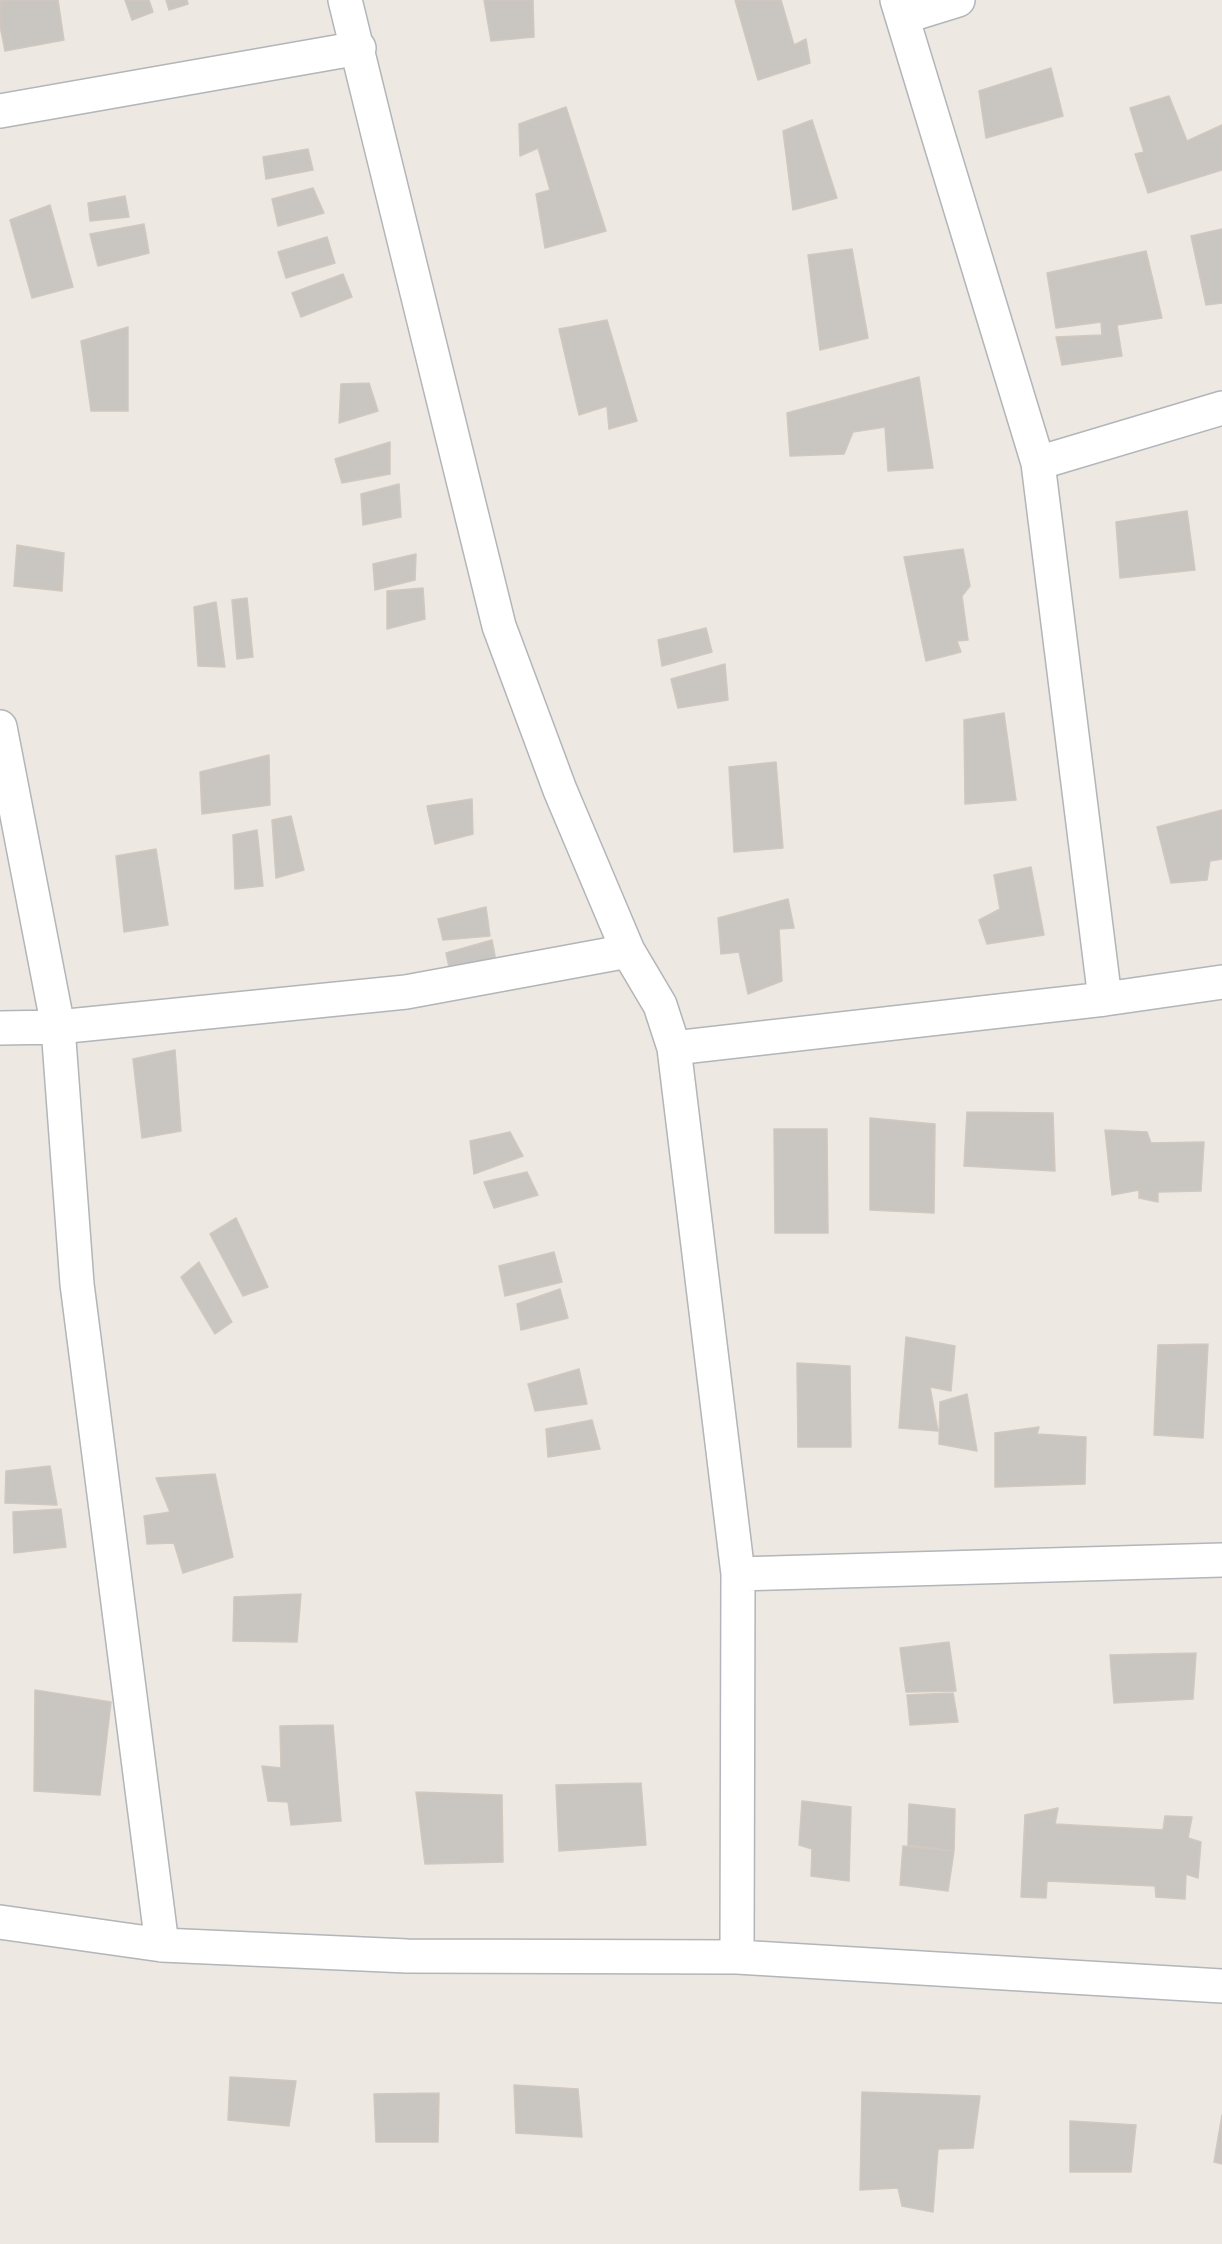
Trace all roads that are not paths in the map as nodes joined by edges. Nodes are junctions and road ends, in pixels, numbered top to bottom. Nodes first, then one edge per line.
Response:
1 (345, 0) edge
2 (958, 0) edge
3 (900, 8) edge
4 (359, 48) junction
5 (0, 111) edge
6 (1222, 408) edge
7 (1038, 463) junction
8 (0, 727) edge
9 (628, 951) junction
10 (1222, 982) edge
11 (1105, 999) junction
12 (58, 1027) junction
13 (0, 1028) edge
14 (674, 1048) junction
15 (1222, 1560) edge
16 (738, 1574) junction
17 (0, 1922) edge
18 (162, 1946) junction
19 (737, 1957) junction
20 (1222, 1986) edge

1 - 4 street
2 - 3 street
3 - 7 street
4 - 5 street
4 - 9 street
6 - 7 street
7 - 11 street
8 - 12 street
9 - 12 street
9 - 14 street
10 - 11 street
11 - 14 street
12 - 13 street
12 - 18 street
14 - 16 street
15 - 16 street
16 - 19 street
17 - 18 street
18 - 19 street
19 - 20 street

